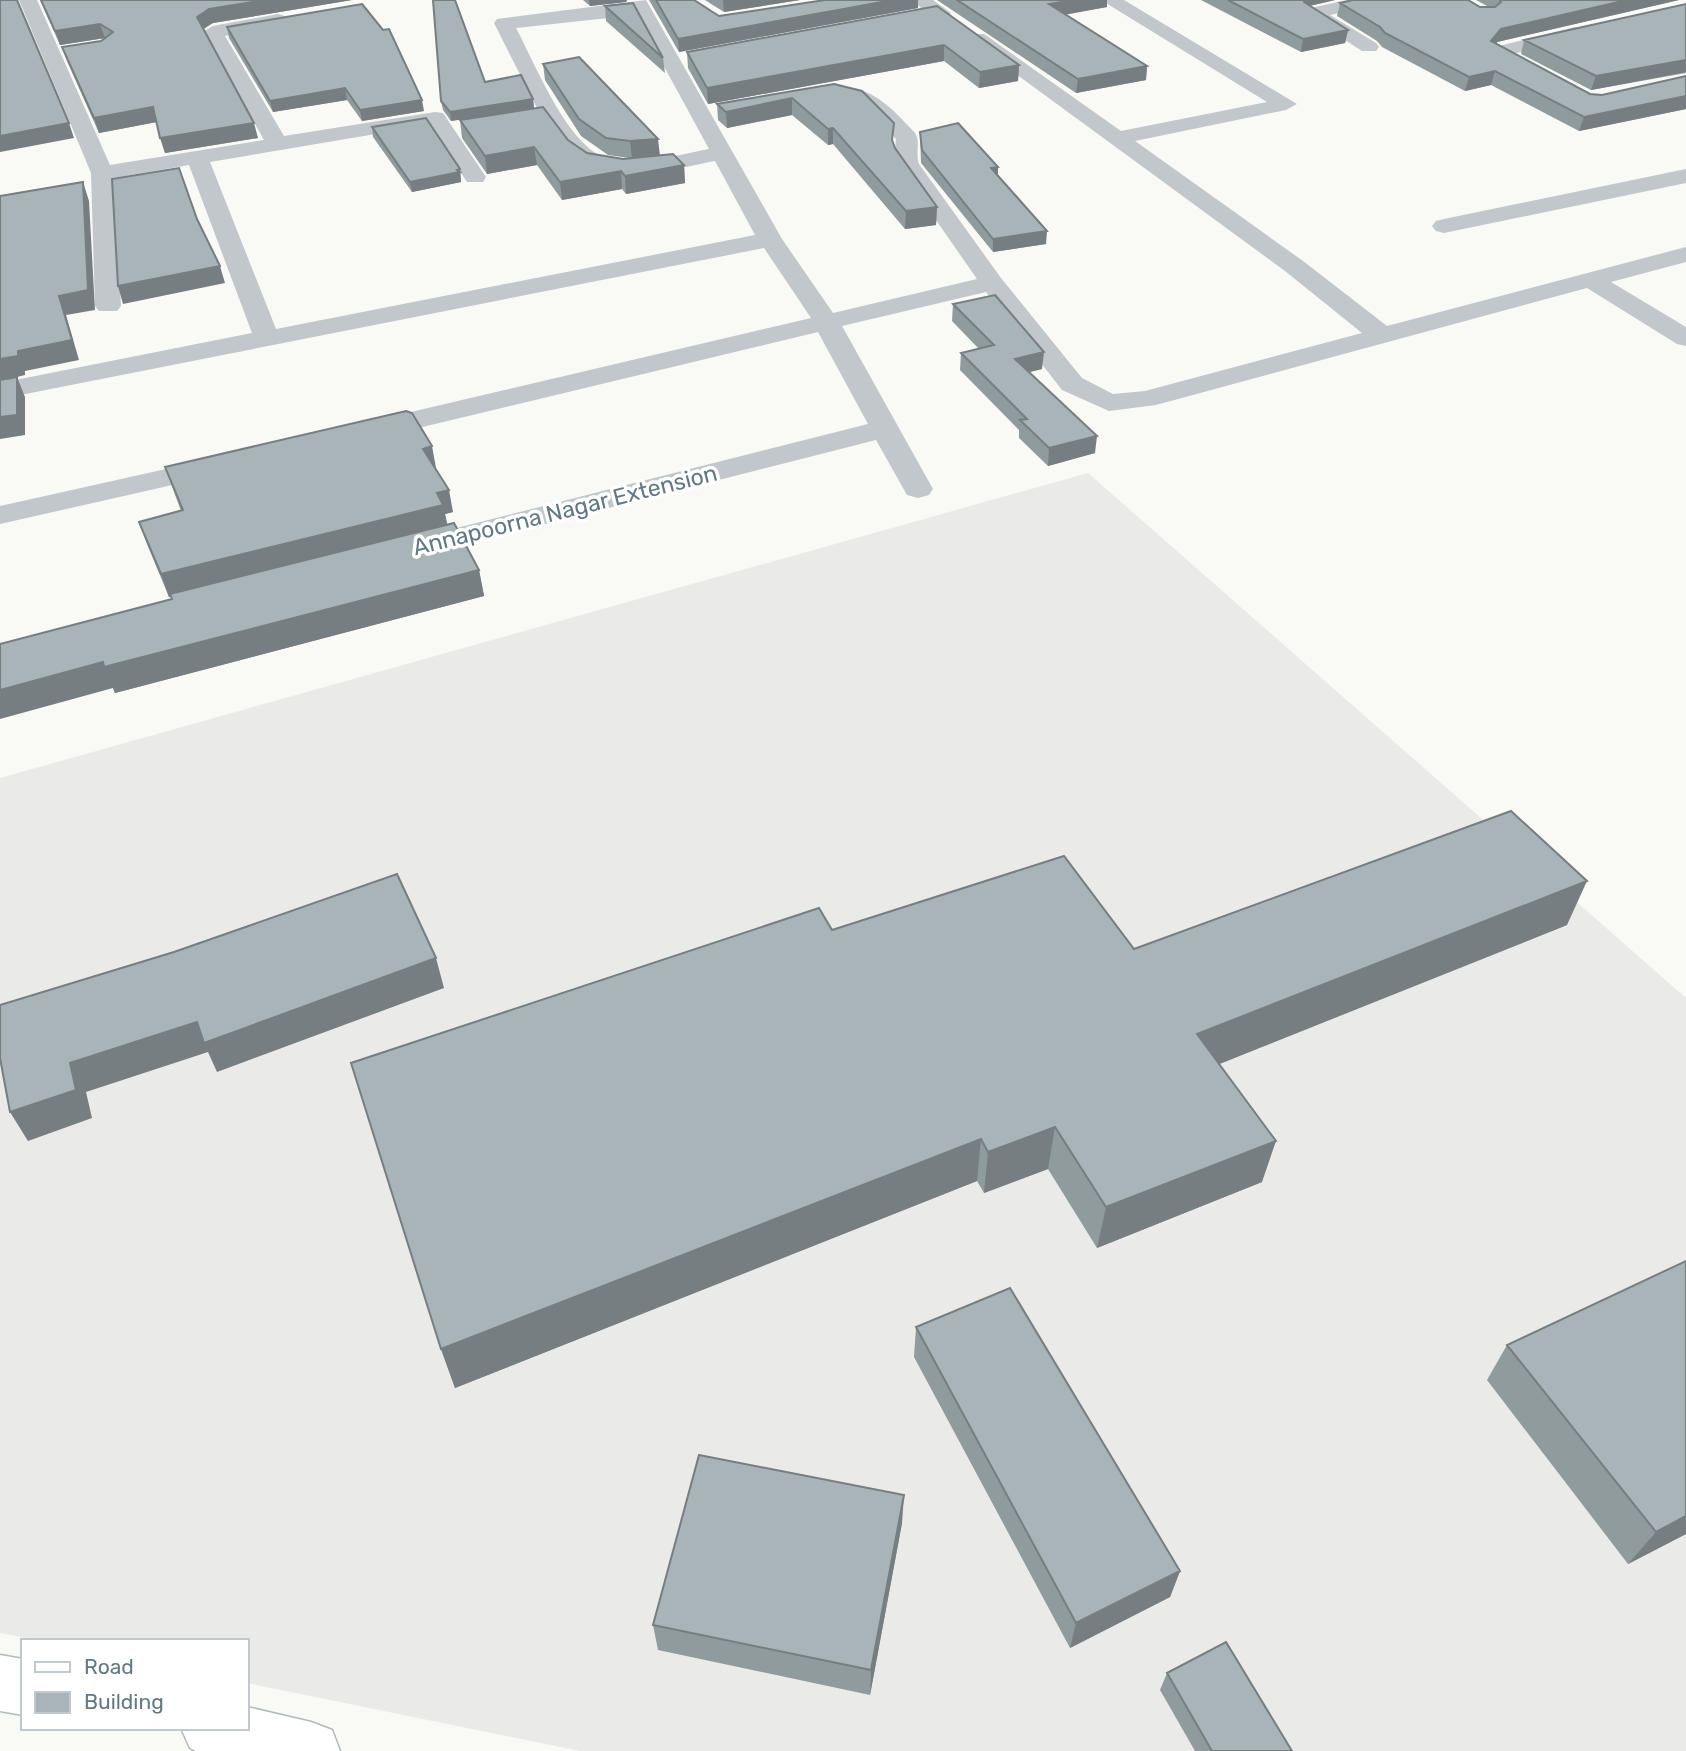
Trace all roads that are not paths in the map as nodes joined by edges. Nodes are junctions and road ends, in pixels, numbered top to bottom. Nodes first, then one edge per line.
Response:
1 (28, 0) edge
2 (920, 0) edge
3 (1110, 0) edge
4 (1373, 0) edge
5 (639, 5) edge
6 (941, 13) junction
7 (291, 18) edge
8 (874, 25) edge
9 (1595, 28) edge
10 (1369, 47) dead end
11 (71, 52) edge
12 (49, 55) junction
13 (1551, 81) edge
14 (792, 99) edge
15 (727, 110) edge
16 (551, 114) junction
17 (701, 114) junction
18 (444, 132) junction
19 (1119, 138) junction
20 (277, 144) junction
21 (723, 153) junction
22 (197, 158) junction
23 (102, 173) junction
24 (1686, 176) edge
25 (475, 177) dead end
26 (1444, 226) dead end
27 (770, 239) junction
28 (1686, 254) edge
29 (1589, 279) junction
30 (992, 282) junction
31 (108, 306) dead end
32 (825, 320) junction
33 (1383, 335) junction
34 (1686, 338) edge
35 (267, 339) junction
36 (0, 391) edge
37 (884, 429) junction
38 (341, 437) edge
39 (247, 460) edge
40 (918, 489) dead end
41 (0, 515) edge
42 (379, 557) edge
43 (0, 1683) edge
44 (21, 1687) edge
45 (218, 1730) edge
46 (311, 1751) edge

1 - 12 street
2 - 6 street
3 - 19 street
4 - 10 street
5 - 16 street
5 - 17 street
6 - 8 street
6 - 19 street
7 - 20 street
9 - 13 street
11 - 12 street
12 - 23 street
14 - 30 street
15 - 17 street
16 - 18 street
16 - 21 street
17 - 21 street
18 - 20 street
18 - 25 street
19 - 33 street
20 - 22 street
21 - 27 street
22 - 23 street
22 - 35 street
23 - 31 street
24 - 26 street
27 - 32 street
27 - 35 street
28 - 29 street
29 - 33 street
29 - 34 street
30 - 32 street
30 - 33 street
32 - 37 street
32 - 38 street
35 - 36 street
37 - 40 street
37 - 42 street, Annapoorna Nagar Extension
39 - 41 street
43 - 44 main road
45 - 46 main road

